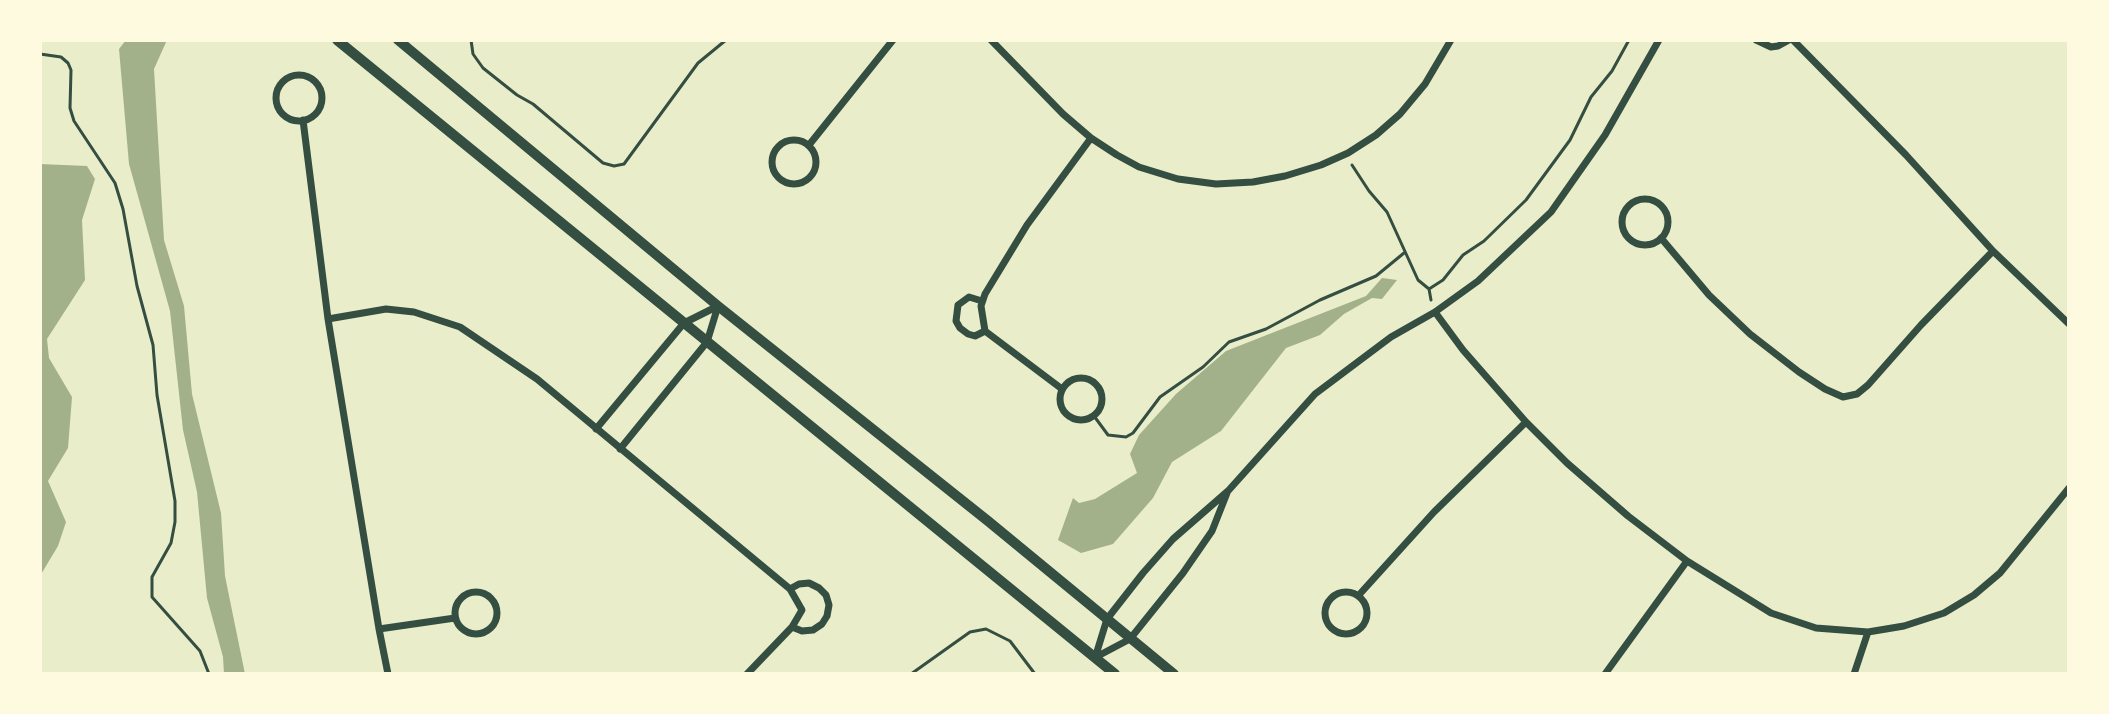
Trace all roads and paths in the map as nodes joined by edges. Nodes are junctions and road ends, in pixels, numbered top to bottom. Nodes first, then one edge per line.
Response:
1 (337, 40) edge
2 (398, 40) edge
3 (471, 40) edge
4 (726, 40) edge
5 (893, 40) edge
6 (991, 40) edge
7 (1451, 40) edge
8 (1629, 40) edge
9 (1659, 40) edge
10 (1756, 40) edge
11 (1791, 40) edge
12 (40, 54) edge
13 (303, 120) junction
14 (1091, 138) junction
15 (809, 145) junction
16 (1348, 153) junction
17 (1661, 238) junction
18 (1993, 251) junction
19 (1404, 253) junction
20 (1429, 289) junction
21 (982, 301) junction
22 (718, 306) junction
23 (1435, 312) junction
24 (328, 319) junction
25 (684, 323) junction
26 (2069, 324) edge
27 (985, 331) junction
28 (707, 342) junction
29 (1062, 389) junction
30 (1094, 416) junction
31 (1526, 422) junction
32 (596, 429) junction
33 (620, 449) junction
34 (2069, 488) edge
35 (1228, 491) junction
36 (1687, 561) junction
37 (790, 589) junction
38 (1358, 596) junction
39 (455, 618) junction
40 (1107, 619) junction
41 (792, 627) junction
42 (379, 629) junction
43 (1868, 632) junction
44 (1130, 639) junction
45 (1095, 658) junction
46 (209, 674) edge
47 (388, 674) edge
48 (747, 674) edge
49 (911, 674) edge
50 (1035, 674) edge
51 (1115, 674) edge
52 (1174, 674) edge
53 (1605, 674) edge
54 (1854, 674) edge

1 - 25 main road
2 - 22 main road
3 - 4 path
5 - 15 street
6 - 14 street
7 - 16 street
8 - 20 path
9 - 23 street
10 - 11 street
11 - 18 street
12 - 46 path
13 - 13 street
13 - 24 street
14 - 16 street
14 - 21 street
15 - 15 street
16 - 19 path
17 - 17 street
17 - 18 street
18 - 26 street
19 - 20 path
19 - 30 path
20 - 23 path
21 - 27 street
21 - 27 street
22 - 25 street
22 - 28 street
22 - 40 main road
23 - 31 street
23 - 35 street
24 - 32 street
24 - 42 street
25 - 28 main road
25 - 32 street
27 - 29 street
28 - 33 street
28 - 45 main road
29 - 30 street
29 - 30 street
31 - 36 street
31 - 38 street
32 - 33 street
33 - 37 street
34 - 43 street
35 - 40 street
35 - 44 street
36 - 43 street
36 - 53 street
37 - 41 street
37 - 41 street
38 - 38 street
39 - 39 street
39 - 42 street
40 - 44 main road
40 - 45 street
41 - 48 street
42 - 47 street
43 - 54 street
44 - 45 street
44 - 52 main road
45 - 51 main road
49 - 50 path

